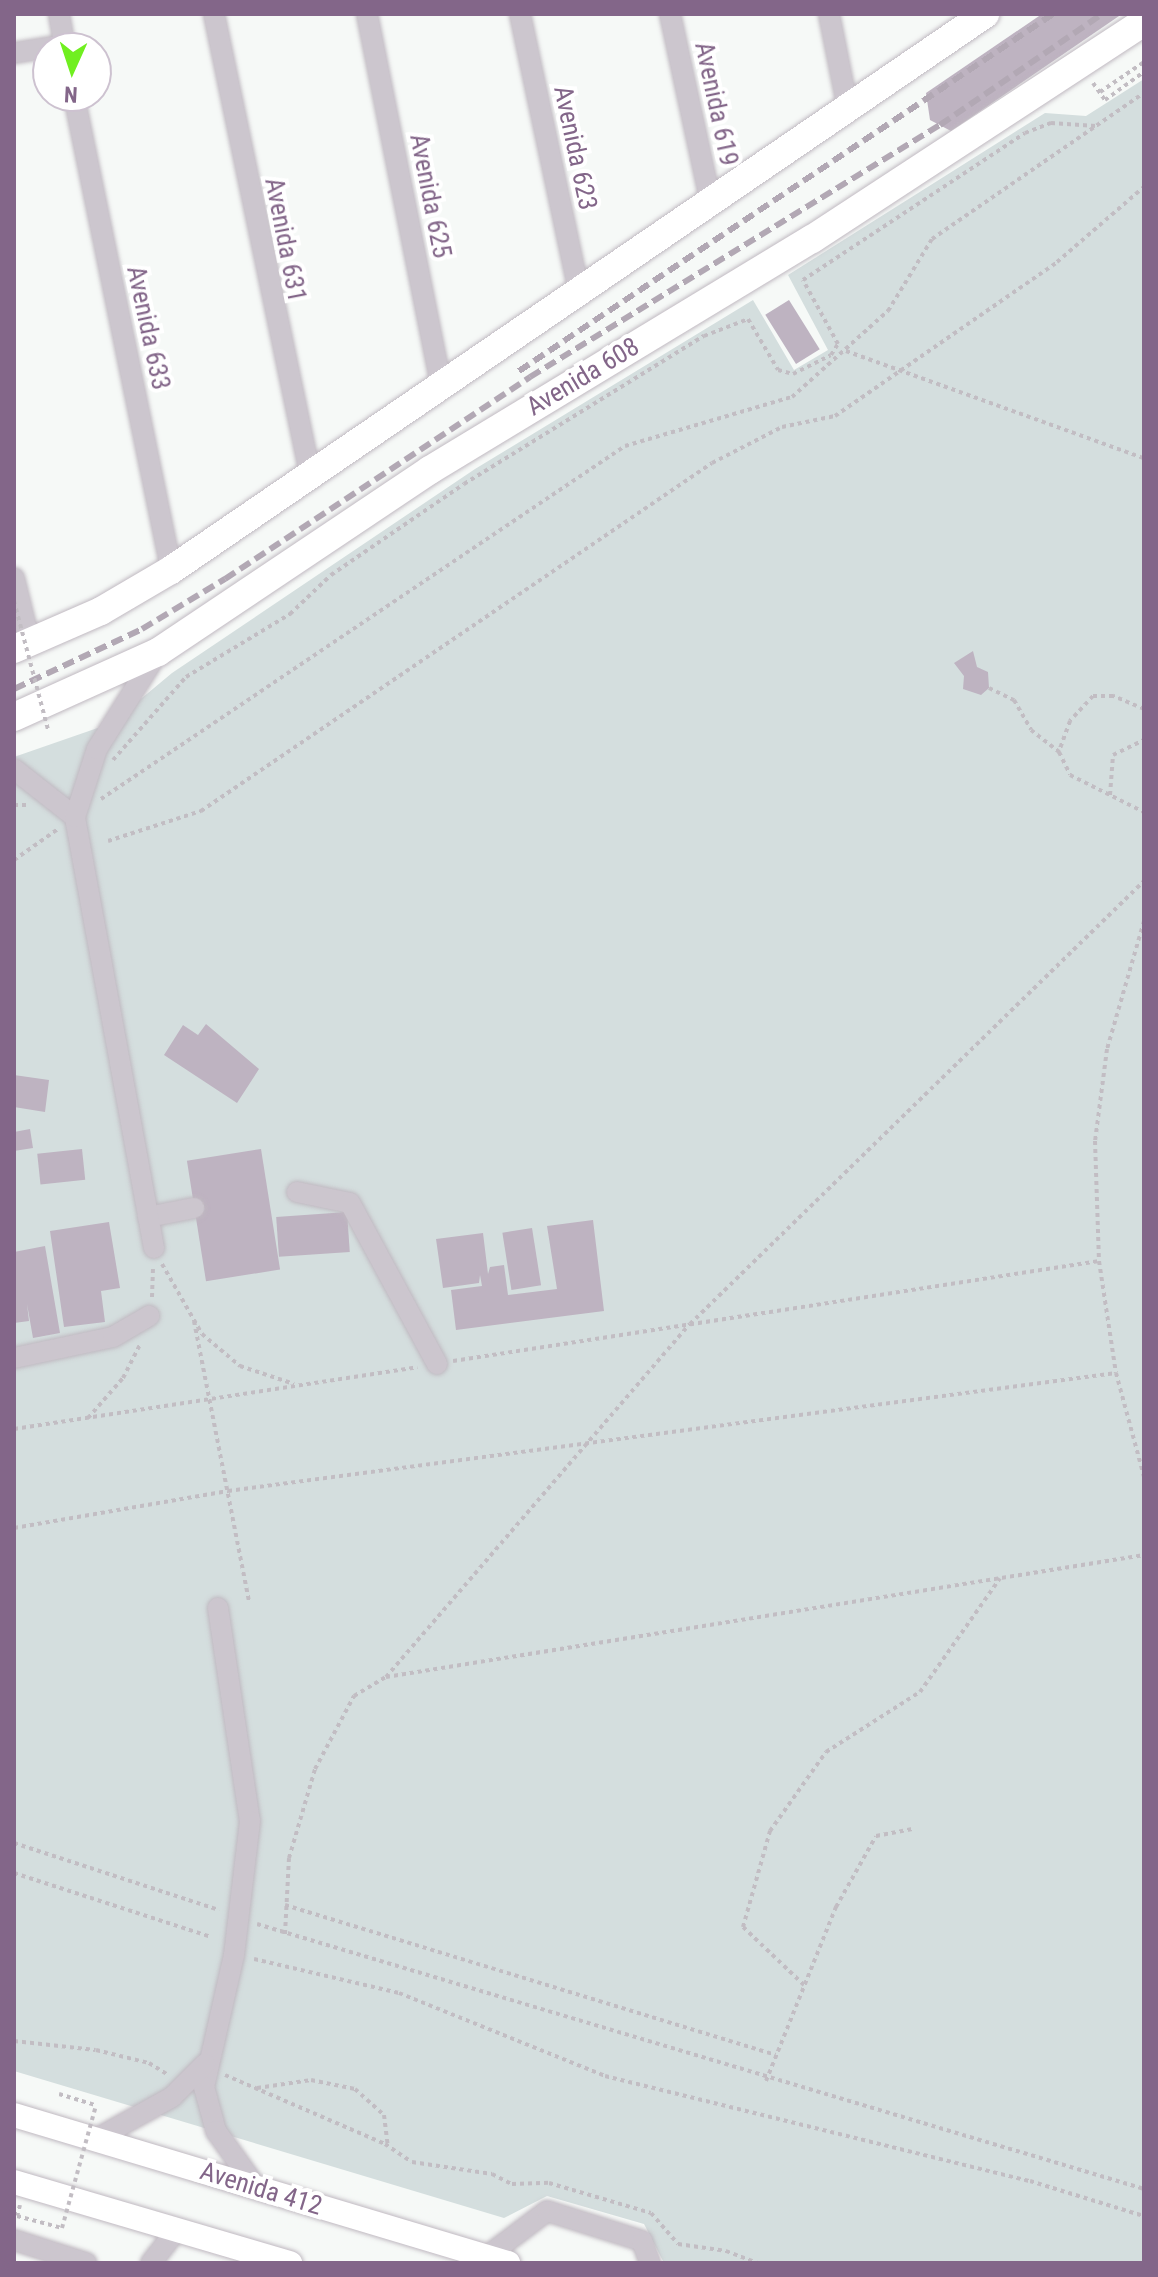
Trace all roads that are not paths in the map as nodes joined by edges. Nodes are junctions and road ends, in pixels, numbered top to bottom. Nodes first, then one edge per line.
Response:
1 (214, 14) edge
2 (367, 14) edge
3 (520, 14) edge
4 (670, 14) edge
5 (829, 14) edge
6 (985, 14) edge
7 (1144, 22) edge
8 (952, 27) edge
9 (848, 109) junction
10 (77, 112) edge
11 (711, 204) junction
12 (579, 292) junction
13 (442, 388) junction
14 (310, 475) junction
15 (171, 570) junction
16 (14, 578) edge
17 (22, 646) edge
18 (158, 652) junction
19 (14, 717) edge
20 (14, 769) edge
21 (75, 817) junction
22 (297, 1192) dead end
23 (194, 1208) dead end
24 (148, 1217) junction
25 (154, 1248) road end
26 (149, 1316) dead end
27 (14, 1358) edge
28 (437, 1364) road end
29 (218, 1608) dead end
30 (213, 2069) junction
31 (14, 2115) edge
32 (96, 2139) junction
33 (14, 2182) edge
34 (256, 2187) junction
35 (176, 2231) junction
36 (14, 2240) edge
37 (497, 2260) edge
38 (86, 2263) edge
39 (151, 2263) edge
40 (290, 2263) edge
41 (650, 2263) edge

1 - 14 street, Avenida 631
2 - 13 street, Avenida 625
3 - 12 street, Avenida 623
4 - 11 street, Avenida 619
5 - 9 street
6 - 8 highway
7 - 18 highway, Avenida 608
8 - 9 highway
9 - 11 highway
10 - 15 street, Avenida 633
11 - 12 highway
12 - 13 highway
13 - 14 highway
14 - 15 highway
15 - 17 highway
16 - 17 street
18 - 19 highway, Avenida 608
18 - 21 street
20 - 21 street
21 - 24 street
22 - 28 street
23 - 24 street
24 - 25 street
26 - 27 street
29 - 30 street
30 - 32 street
30 - 34 street
31 - 32 main road, Avenida 412
32 - 34 main road, Avenida 412
33 - 35 main road
34 - 37 main road, Avenida 412
35 - 39 street
35 - 40 main road
36 - 38 street
37 - 41 street

